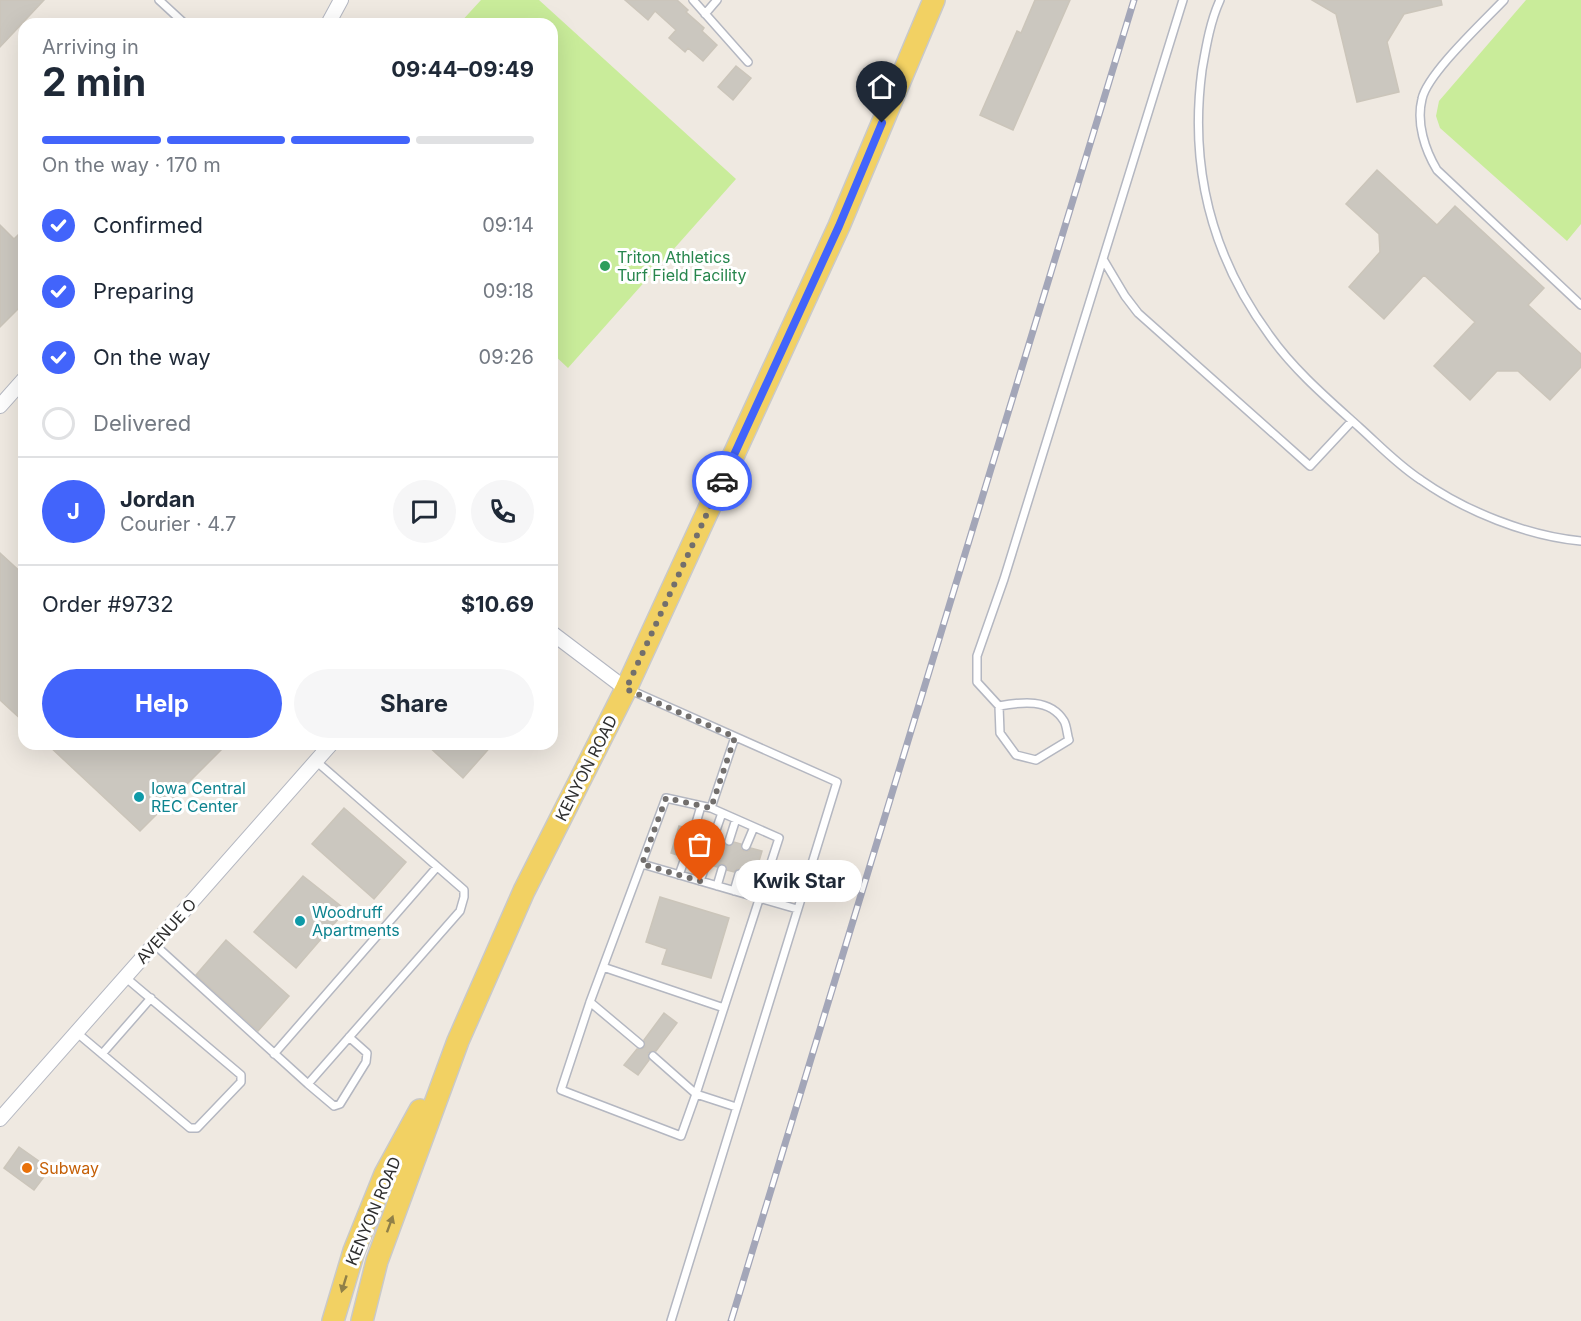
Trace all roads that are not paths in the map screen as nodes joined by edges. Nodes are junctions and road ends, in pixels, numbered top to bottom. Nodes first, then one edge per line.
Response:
1 (159, 0) edge
2 (340, 0) edge
3 (693, 0) edge
4 (717, 0) edge
5 (934, 0) edge
6 (1183, 0) edge
7 (1220, 0) edge
8 (1504, 0) edge
9 (705, 14) junction
10 (178, 18) edge
11 (331, 18) edge
12 (748, 62) dead end
13 (1104, 259) junction
14 (1581, 305) edge
15 (18, 386) edge
16 (0, 406) edge
17 (1352, 421) junction
18 (1581, 541) edge
19 (558, 638) edge
20 (626, 689) junction
21 (999, 706) junction
22 (735, 737) junction
23 (326, 750) edge
24 (316, 761) junction
25 (701, 806) junction
26 (711, 808) junction
27 (722, 813) junction
28 (736, 819) junction
29 (754, 827) junction
30 (694, 830) dead end
31 (714, 836) dead end
32 (729, 841) dead end
33 (746, 846) dead end
34 (685, 858) dead end
35 (642, 864) junction
36 (706, 864) dead end
37 (437, 867) junction
38 (722, 868) dead end
39 (739, 874) dead end
40 (680, 875) junction
41 (700, 881) junction
42 (717, 886) junction
43 (734, 891) junction
44 (759, 899) junction
45 (797, 909) junction
46 (154, 944) junction
47 (603, 967) junction
48 (125, 977) junction
49 (150, 998) junction
50 (590, 1002) junction
51 (724, 1008) junction
52 (76, 1032) junction
53 (350, 1037) junction
54 (458, 1041) junction
55 (640, 1044) dead end
56 (102, 1054) junction
57 (274, 1054) junction
58 (653, 1056) dead end
59 (308, 1084) junction
60 (696, 1094) junction
61 (736, 1107) junction
62 (0, 1119) edge
63 (333, 1321) edge
64 (362, 1321) edge
65 (671, 1321) edge

1 - 10 lane
2 - 11 street
3 - 9 lane
4 - 9 lane
5 - 20 main road, KENYON ROAD
6 - 13 lane
7 - 17 lane
8 - 14 lane
9 - 12 lane
13 - 17 lane
13 - 21 lane
15 - 16 street
17 - 18 lane
19 - 20 street
20 - 22 lane
20 - 54 main road, KENYON ROAD
21 - 21 lane
22 - 26 lane
22 - 45 lane
23 - 24 street, AVENUE O
24 - 37 lane
24 - 46 street, AVENUE O
25 - 26 lane
25 - 30 lane
25 - 35 lane
26 - 27 lane
27 - 28 lane
27 - 31 lane
28 - 29 lane
28 - 32 lane
29 - 33 lane
29 - 44 lane
34 - 40 lane
35 - 40 lane
35 - 47 lane
36 - 41 lane
37 - 53 lane
37 - 57 lane
38 - 42 lane
39 - 43 lane
40 - 41 lane
41 - 42 lane
42 - 43 lane
43 - 44 lane
44 - 45 lane
44 - 51 lane
45 - 61 lane
46 - 48 street, AVENUE O
46 - 57 lane
47 - 50 lane
47 - 51 lane
48 - 49 lane
48 - 52 street, AVENUE O
49 - 56 lane
49 - 56 lane
50 - 55 lane
50 - 60 lane
51 - 60 lane
52 - 56 lane
52 - 62 street, AVENUE O
53 - 59 lane
53 - 59 lane
54 -> 63 main road, KENYON ROAD
64 -> 54 main road, KENYON ROAD
57 - 59 lane
58 - 60 lane
60 - 61 lane
61 - 65 lane

